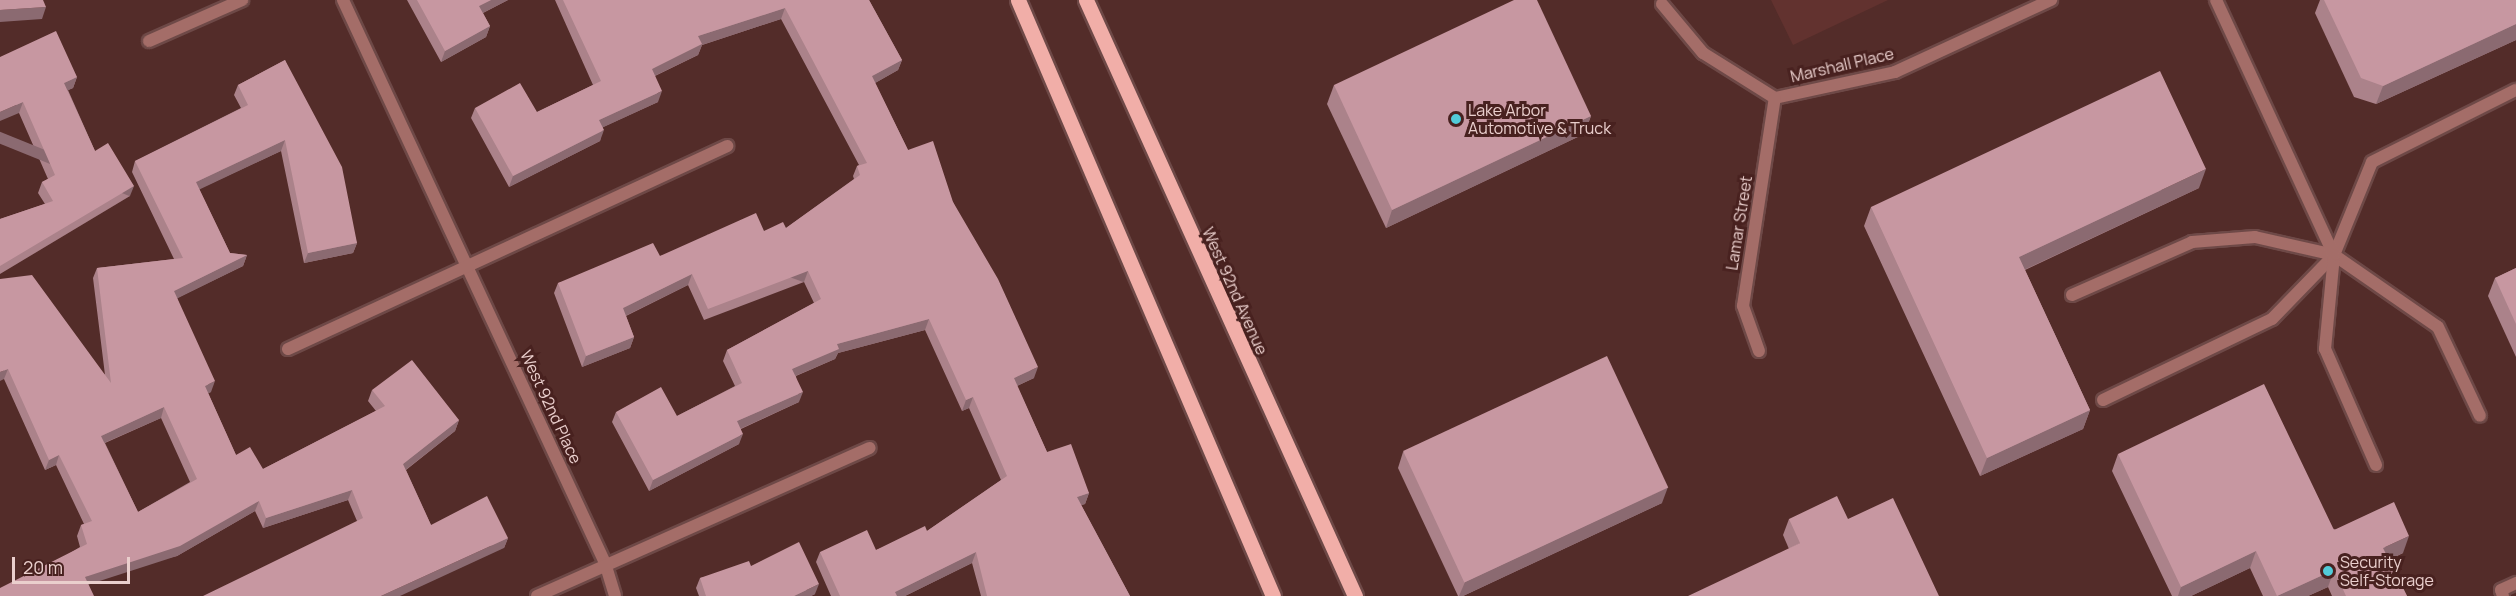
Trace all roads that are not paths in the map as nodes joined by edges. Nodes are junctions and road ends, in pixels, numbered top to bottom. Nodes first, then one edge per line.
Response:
1 (242, 0) edge
2 (344, 0) edge
3 (1018, 0) edge
4 (1086, 0) edge
5 (2051, 0) edge
6 (2216, 0) edge
7 (1662, 4) dead end
8 (149, 41) dead end
9 (2516, 90) edge
10 (1775, 98) junction
11 (727, 146) dead end
12 (2334, 255) junction
13 (468, 265) junction
14 (2072, 295) dead end
15 (288, 350) dead end
16 (1759, 351) dead end
17 (2103, 400) dead end
18 (2480, 416) dead end
19 (870, 448) dead end
20 (2376, 465) dead end
21 (605, 563) junction
22 (2516, 583) edge
23 (537, 596) edge
24 (615, 596) edge
25 (1273, 596) edge
26 (1355, 596) edge
27 (2503, 596) edge

1 - 8 street
2 - 13 street, West 92nd Place
3 - 25 main road
4 - 26 main road, West 92nd Avenue
5 - 10 street, Marshall Place
6 - 12 street
7 - 10 street, Marshall Place
9 - 12 street
10 - 16 street, Lamar Street
11 - 13 street
12 - 14 street
12 - 17 street
12 - 18 street
12 - 20 street
13 - 15 street
13 - 21 street, West 92nd Place
19 - 21 street
21 - 23 street
21 - 24 street, West 92nd Place
22 - 27 street

